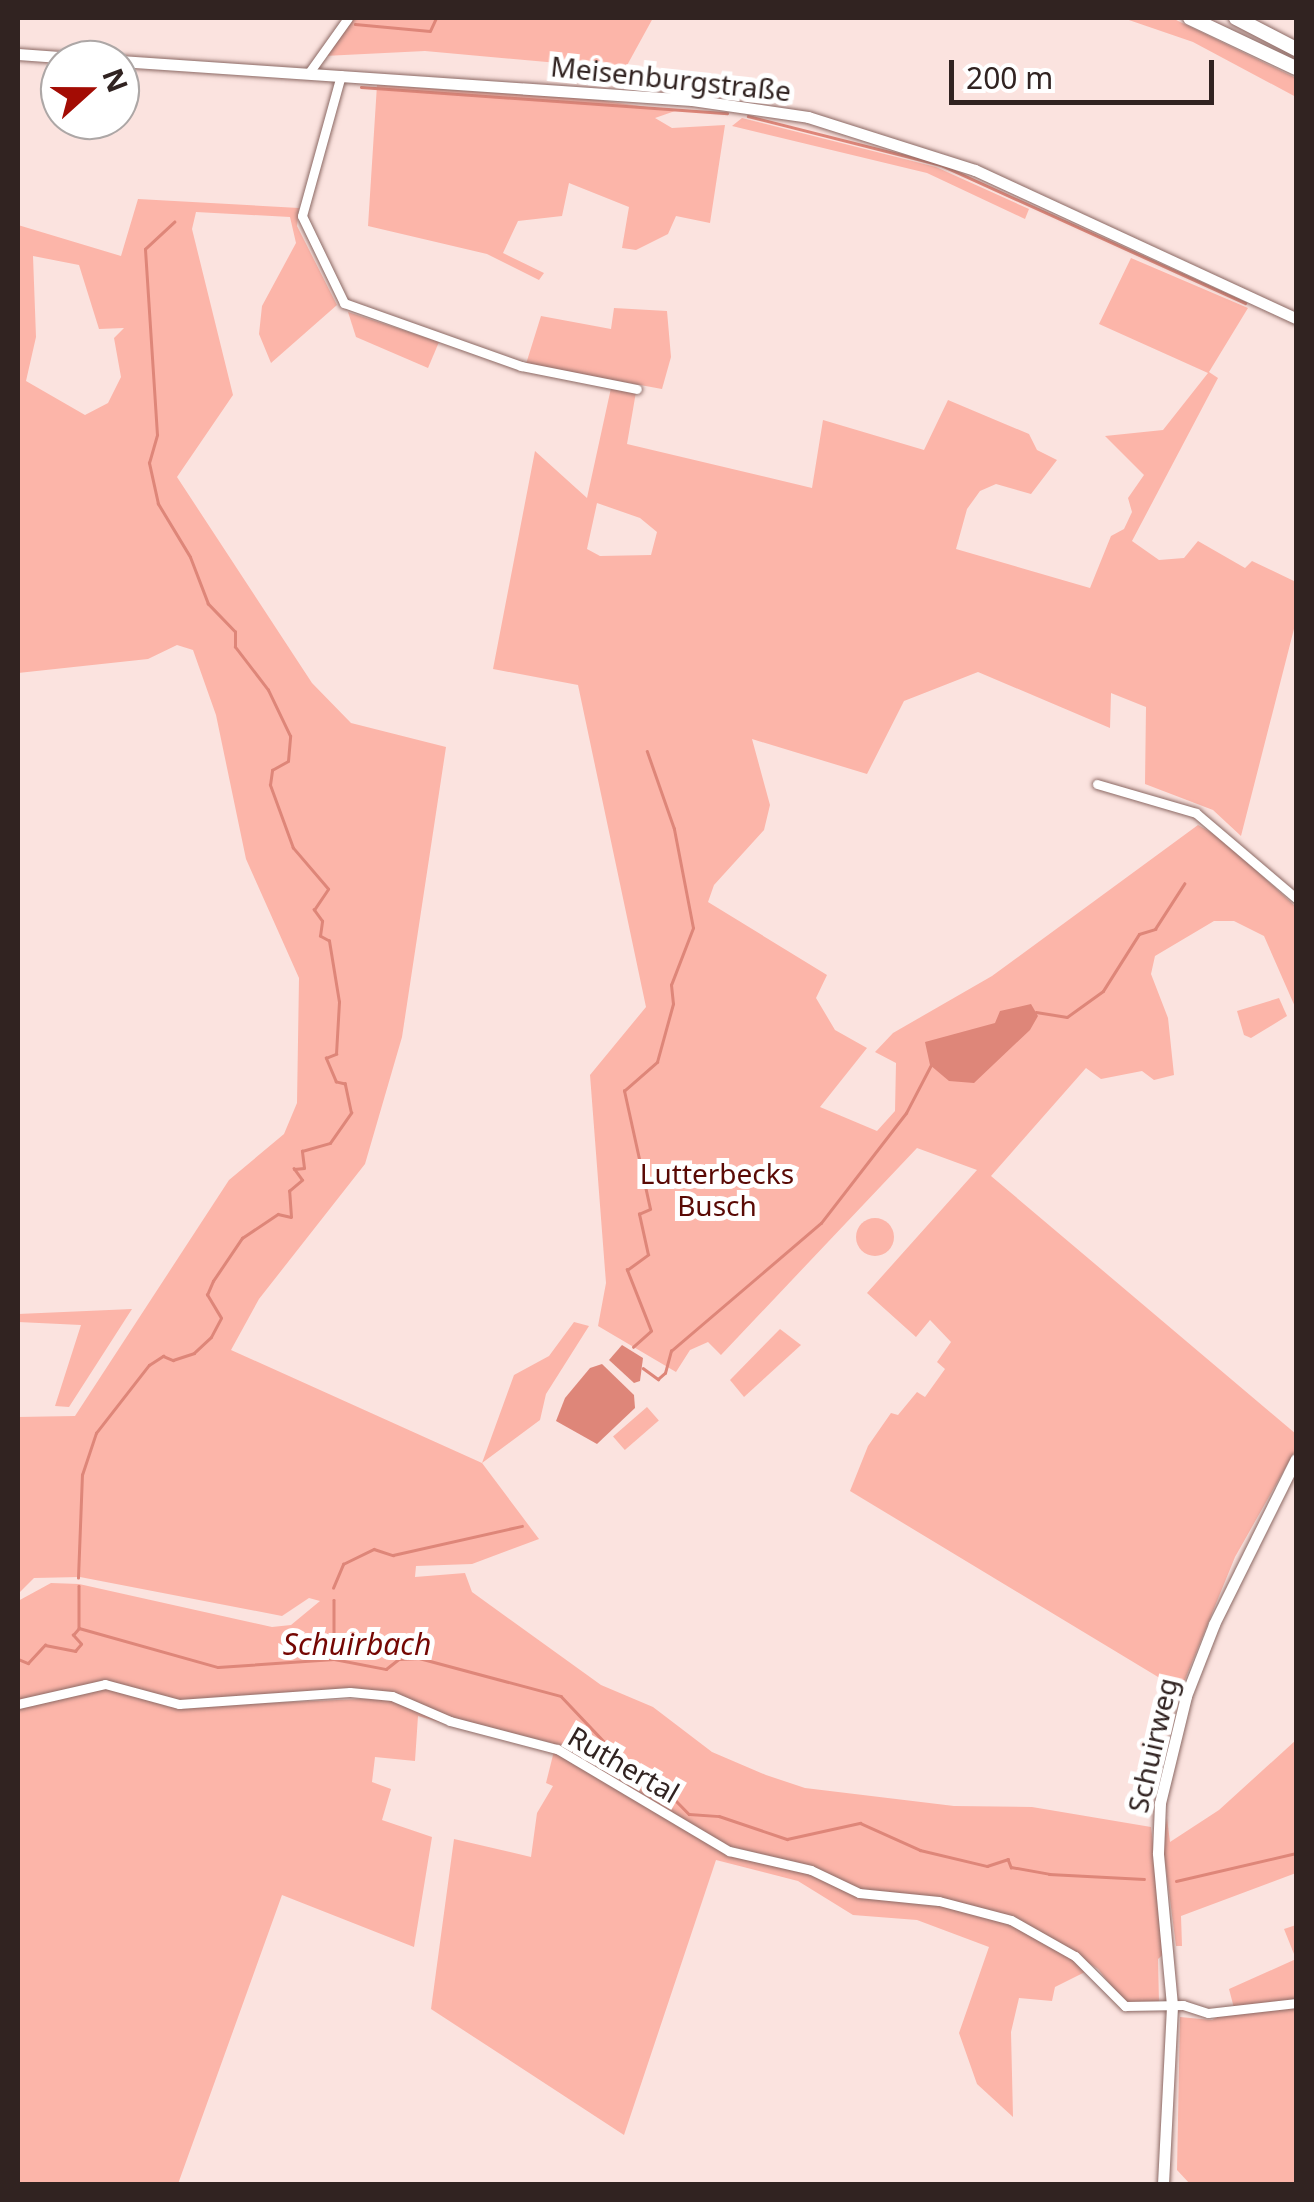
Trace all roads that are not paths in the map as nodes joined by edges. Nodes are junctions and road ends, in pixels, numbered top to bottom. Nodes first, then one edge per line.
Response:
1 (348, 18) edge
2 (1190, 18) edge
3 (1236, 18) edge
4 (1296, 49) edge
5 (140, 62) edge
6 (1296, 68) edge
7 (308, 74) junction
8 (342, 75) junction
9 (1296, 318) edge
10 (637, 389) dead end
11 (1098, 784) dead end
12 (1296, 898) edge
13 (1296, 1459) edge
14 (18, 1704) edge
15 (1296, 2003) edge
16 (1172, 2005) junction
17 (1163, 2184) edge

1 - 7 street
2 - 6 highway
3 - 4 highway
5 - 7 main road, Meisenburgstraße
7 - 8 main road, Meisenburgstraße
8 - 9 main road, Meisenburgstraße
8 - 10 street
11 - 12 street
13 - 16 main road, Schuirweg
14 - 16 street, Ruthertal
15 - 16 street, Ruthertal
16 - 17 main road, Schuirweg

